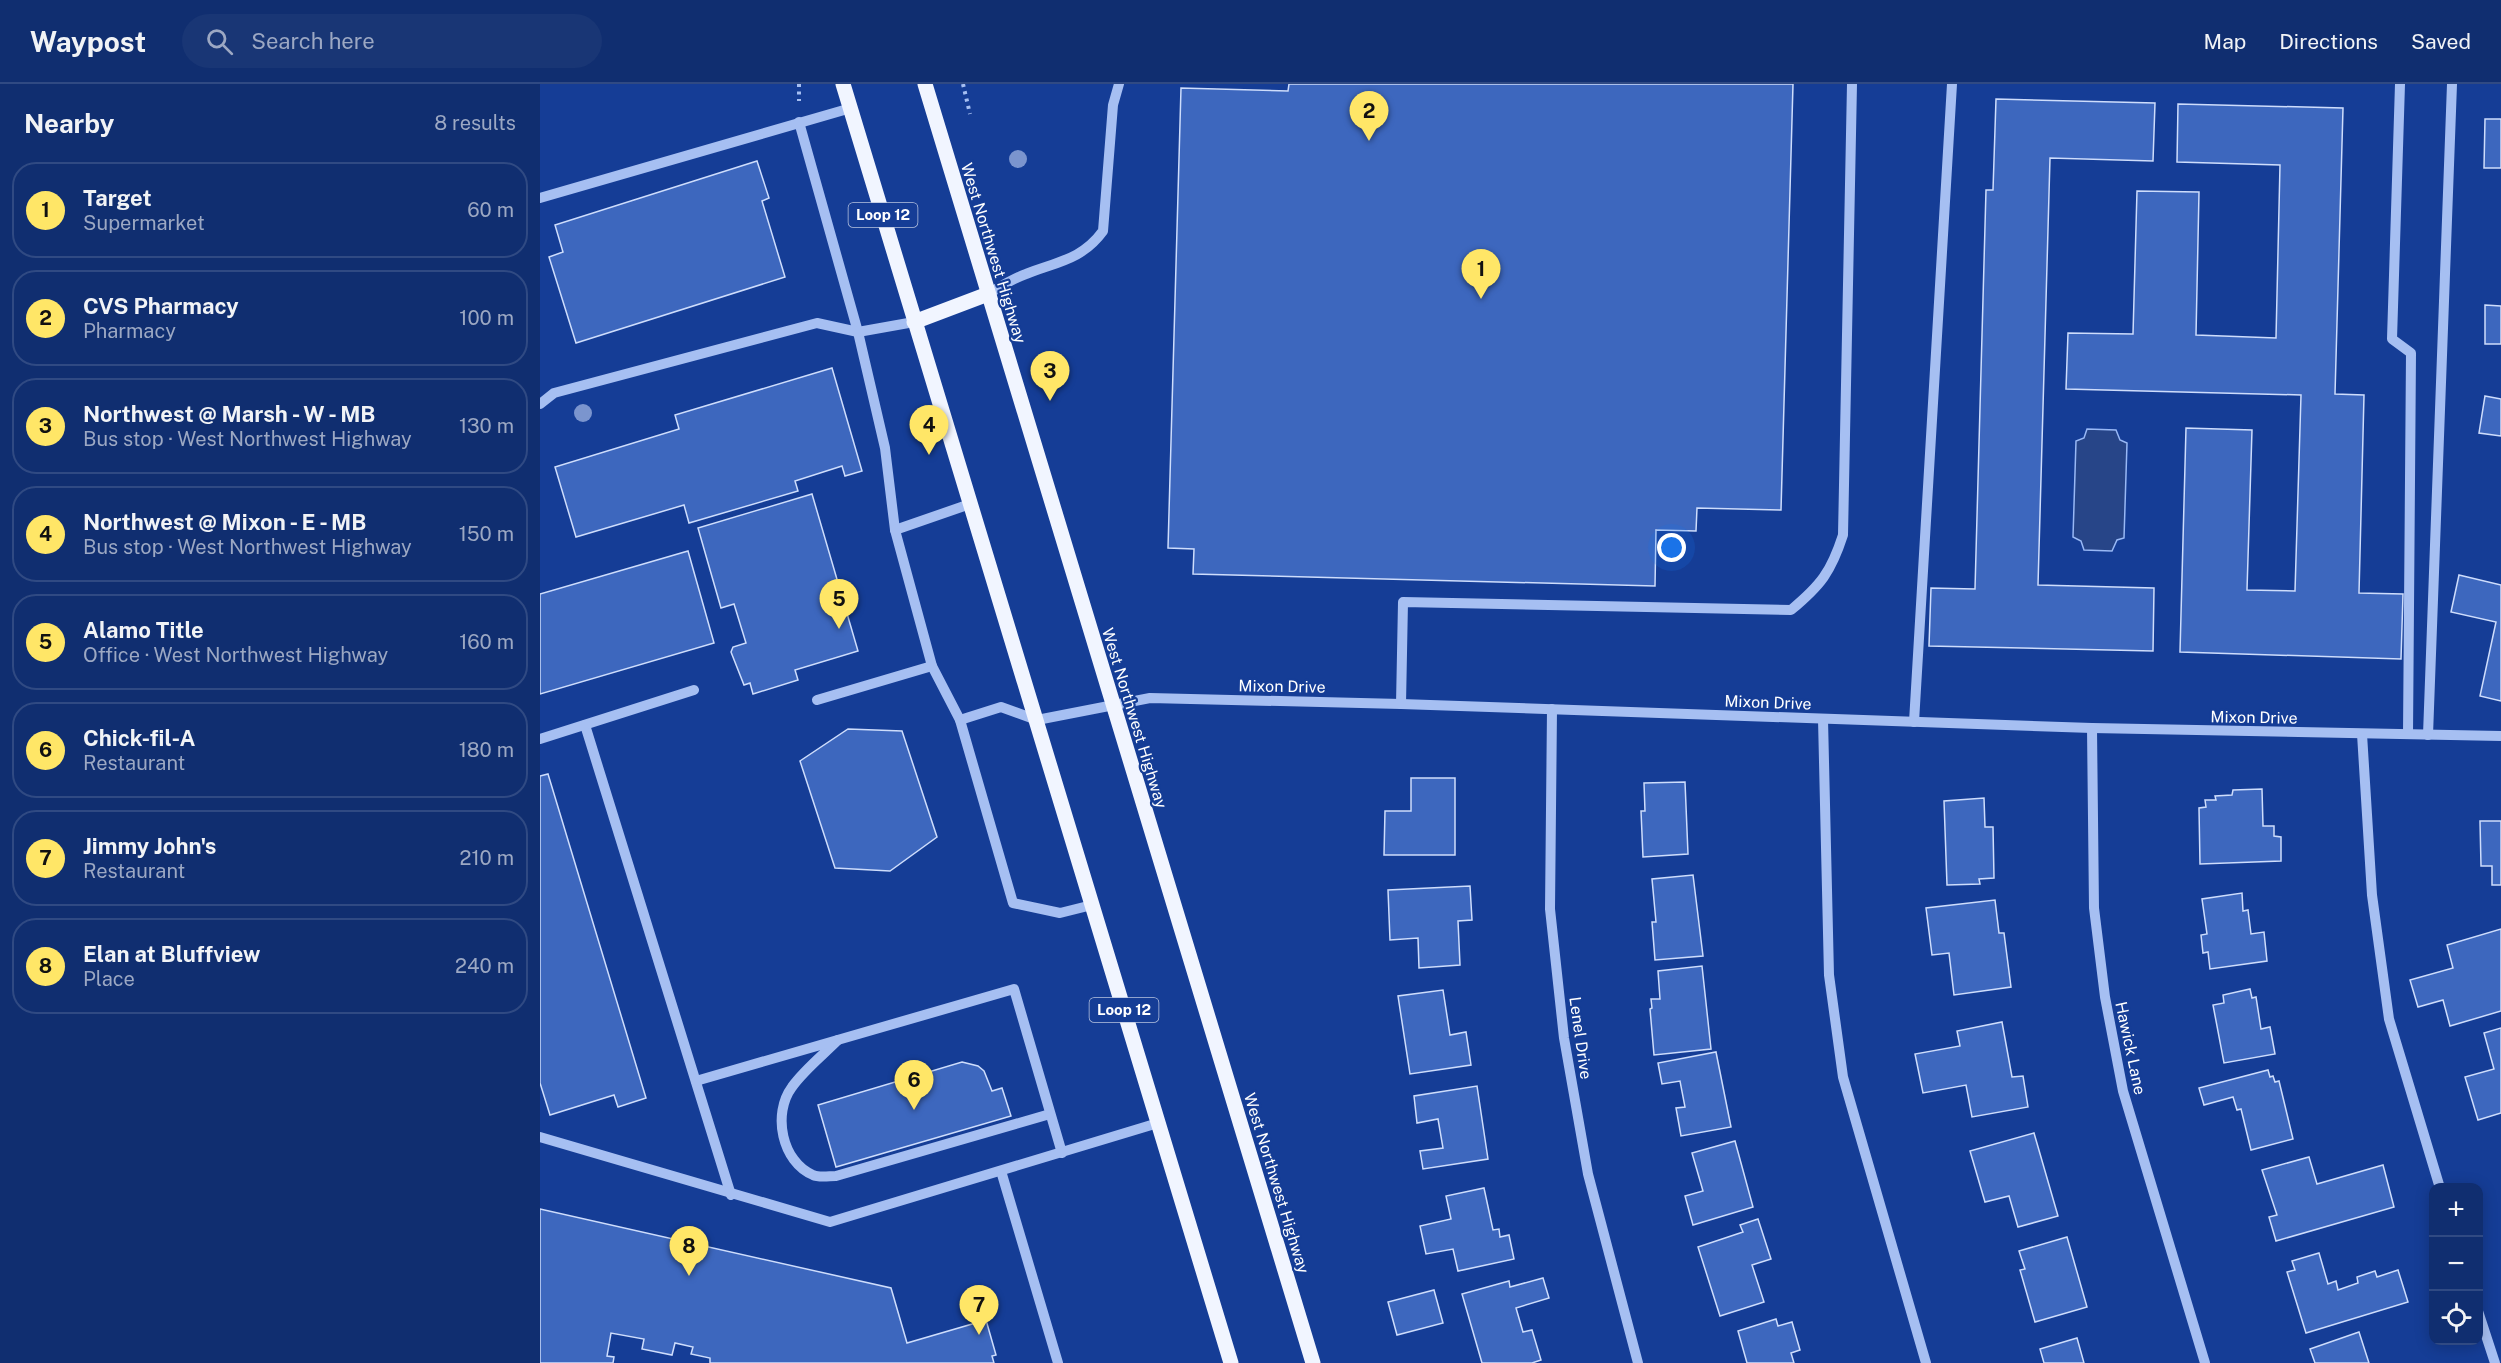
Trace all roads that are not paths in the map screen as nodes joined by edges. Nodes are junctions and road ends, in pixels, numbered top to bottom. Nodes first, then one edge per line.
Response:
1 (843, 84) edge
2 (925, 84) edge
3 (1119, 84) edge
4 (1852, 84) edge
5 (1952, 84) edge
6 (2400, 84) edge
7 (2452, 84) edge
8 (851, 108) junction
9 (799, 122) junction
10 (540, 198) edge
11 (988, 294) junction
12 (914, 322) junction
13 (858, 332) junction
14 (540, 404) edge
15 (970, 504) junction
16 (895, 530) junction
17 (932, 666) junction
18 (694, 690) dead end
19 (817, 700) dead end
20 (1401, 704) junction
21 (1113, 706) junction
22 (1552, 710) junction
23 (1822, 719) junction
24 (960, 720) junction
25 (1037, 720) junction
26 (1914, 722) junction
27 (585, 725) junction
28 (2092, 728) junction
29 (2362, 734) junction
30 (2408, 734) junction
31 (2427, 735) junction
32 (2501, 736) edge
33 (540, 739) edge
34 (1092, 905) junction
35 (838, 1040) junction
36 (696, 1081) junction
37 (1050, 1114) junction
38 (1158, 1123) junction
39 (540, 1137) edge
40 (1062, 1153) junction
41 (1001, 1171) junction
42 (2438, 1183) edge
43 (731, 1195) junction
44 (2483, 1326) edge
45 (1058, 1363) edge
46 (1231, 1363) edge
47 (1313, 1363) edge
48 (1638, 1363) edge
49 (1926, 1363) edge
50 (2205, 1363) edge
51 (2495, 1363) edge

1 - 8 main road, Loop 12
2 - 11 main road, West Northwest Highway
3 - 11 street
4 - 20 street
5 - 26 street
6 - 30 street
7 - 31 street
8 - 9 street
8 - 12 main road, Loop 12
9 - 10 street
9 - 13 street
11 - 12 main road
11 - 21 main road, West Northwest Highway
12 - 13 street
12 - 15 main road, Loop 12
13 - 14 street
13 - 16 street
15 - 16 street
15 - 25 main road, Loop 12
16 - 17 street
17 - 19 street
17 - 24 street
18 - 27 street
20 - 21 street, Mixon Drive
20 - 22 street, Mixon Drive
21 - 25 street, Mixon Drive
21 - 47 main road, West Northwest Highway
22 - 23 street, Mixon Drive
22 - 48 street, Lenel Drive
23 - 26 street, Mixon Drive
23 - 49 street
24 - 25 street
24 - 34 street
25 - 34 main road, Loop 12
26 - 28 street, Mixon Drive
27 - 33 street
27 - 36 street
28 - 29 street, Mixon Drive
28 - 50 street, Hawick Lane
29 - 30 street, Mixon Drive
29 - 42 street
30 - 31 street, Mixon Drive
31 - 32 street, Mixon Drive
34 - 38 main road, Loop 12
35 - 36 street
35 - 37 street
35 - 37 street
36 - 43 street
37 - 40 street
38 - 40 street
38 - 46 main road, Loop 12
39 - 43 street
40 - 41 street
41 - 43 street
41 - 45 street
44 - 51 street

